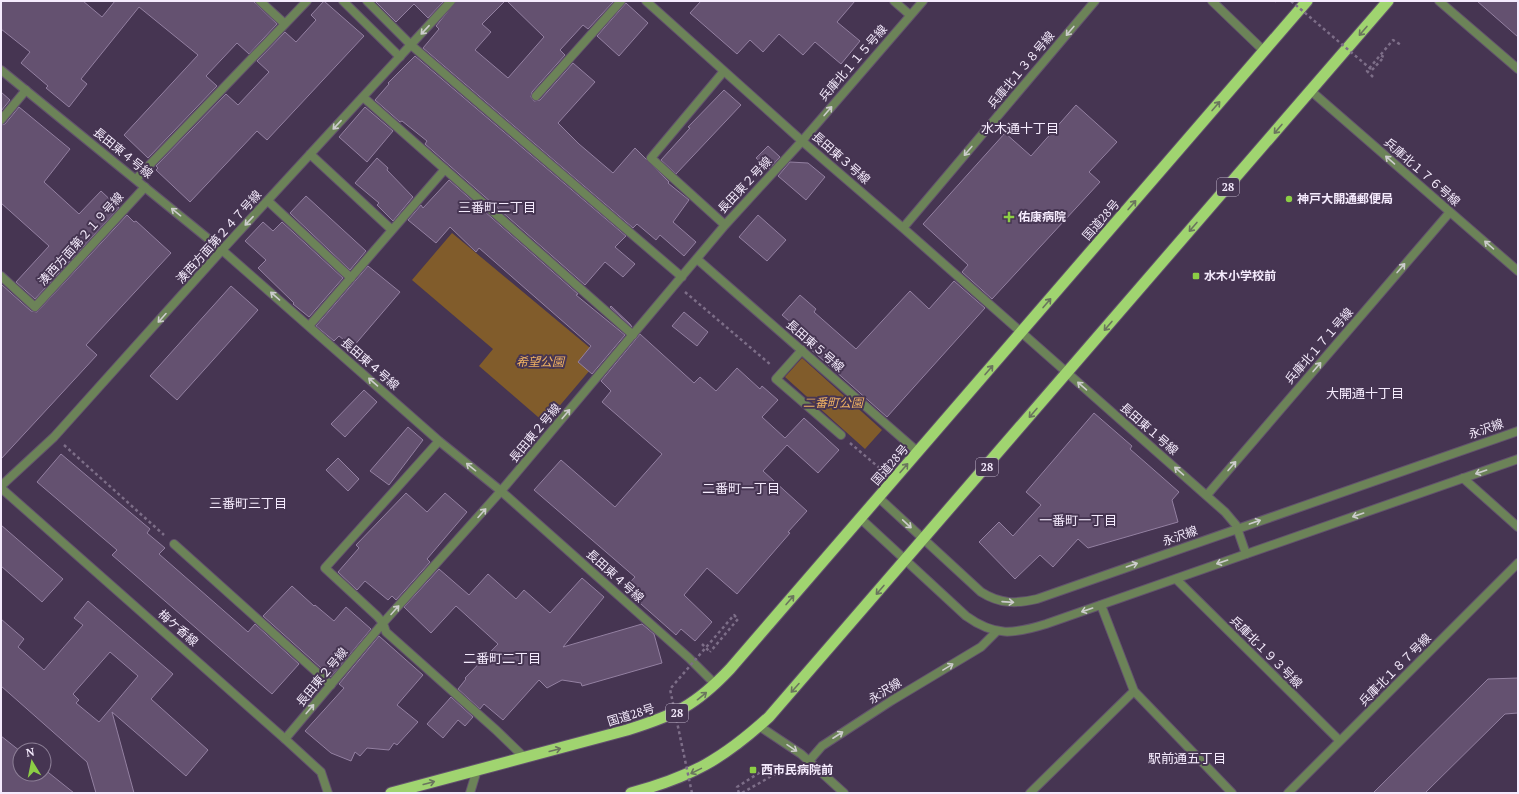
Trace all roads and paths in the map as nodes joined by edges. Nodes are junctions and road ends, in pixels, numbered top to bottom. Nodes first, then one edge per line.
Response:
1 (260, 1) edge
2 (307, 1) edge
3 (343, 1) edge
4 (367, 1) edge
5 (451, 1) edge
6 (621, 1) edge
7 (894, 1) edge
8 (923, 1) edge
9 (1095, 1) edge
10 (1212, 1) edge
11 (1291, 1) edge
12 (1307, 1) edge
13 (1388, 1) edge
14 (1439, 1) edge
15 (649, 2) edge
16 (910, 15) junction
17 (285, 24) junction
18 (411, 45) junction
19 (1401, 45) dead end
20 (1264, 51) junction
21 (1380, 55) junction
22 (400, 57) junction
23 (1518, 69) edge
24 (1, 70) edge
25 (724, 71) junction
26 (1373, 77) dead end
27 (26, 90) junction
28 (1311, 91) junction
29 (536, 96) dead end
30 (363, 97) junction
31 (1, 120) edge
32 (802, 141) junction
33 (310, 154) junction
34 (445, 169) junction
35 (136, 180) junction
36 (145, 187) junction
37 (268, 201) junction
38 (1450, 212) junction
39 (725, 225) junction
40 (903, 228) junction
41 (392, 230) junction
42 (222, 250) junction
43 (697, 259) junction
44 (1518, 271) edge
45 (1, 276) edge
46 (682, 277) junction
47 (350, 278) junction
48 (676, 284) junction
49 (309, 326) junction
50 (1021, 333) junction
51 (633, 335) junction
52 (802, 350) junction
53 (781, 373) junction
54 (1067, 373) junction
55 (1518, 430) edge
56 (841, 435) joint
57 (54, 437) junction
58 (439, 441) junction
59 (918, 452) junction
60 (1518, 459) edge
61 (1463, 478) junction
62 (894, 480) junction
63 (1, 487) edge
64 (501, 491) junction
65 (1207, 496) junction
66 (879, 498) junction
67 (861, 519) junction
68 (1518, 527) edge
69 (1237, 528) junction
70 (924, 539) junction
71 (174, 544) joint
72 (1246, 554) junction
73 (906, 560) junction
74 (1518, 563) edge
75 (1176, 579) junction
76 (1101, 605) junction
77 (383, 623) junction
78 (997, 631) junction
79 (702, 644) dead end
80 (331, 685) junction
81 (716, 685) junction
82 (1134, 691) junction
83 (759, 726) junction
84 (285, 739) junction
85 (1340, 741) junction
86 (525, 758) junction
87 (809, 761) junction
88 (477, 770) junction
89 (640, 791) edge
90 (328, 793) edge
91 (391, 793) edge
92 (470, 793) edge
93 (631, 793) edge
94 (692, 793) edge
95 (739, 793) edge
96 (742, 793) edge
97 (844, 793) edge
98 (1030, 793) edge
99 (1232, 793) edge
100 (1288, 793) edge

1 - 17 street
2 - 17 street
3 - 22 street
4 - 18 street
5 -> 18 street, 湊西方面第２４７号線
6 - 29 street
7 - 16 street
8 - 16 street, 兵庫北１１５号線
9 -> 40 street, 兵庫北１３８号線
10 - 20 street
11 - 21 path, bridge
12 - 20 highway, 国道28号 / 28
13 -> 28 highway, 28
14 - 23 street
15 - 25 street, 長田東３号線
32 -> 16 street, 兵庫北１１５号線
17 - 35 street
18 - 22 street, 湊西方面第２４７号線
18 - 46 street
19 - 21 path
50 -> 20 highway, 国道28号 / 28
21 - 26 path
22 - 30 street, 湊西方面第２４７号線
24 - 27 street, 長田東４号線
25 - 32 street, 長田東３号線
25 - 39 street
27 - 31 street
27 - 35 street, 長田東４号線
38 -> 28 street, 兵庫北１７６号線
28 -> 54 highway, 28
30 -> 33 street, 湊西方面第２４７号線
30 - 34 street
32 - 39 street, 長田東２号線
32 - 40 street, 長田東３号線
33 - 37 street, 湊西方面第２４７号線
33 - 41 street
34 - 41 street
34 - 51 street
35 - 36 street, 長田東４号線
42 -> 36 street, 長田東４号線
36 - 45 street, 湊西方面第２１９号線
37 -> 42 street, 湊西方面第２４７号線
37 - 47 street
44 -> 38 street, 兵庫北１７６号線
65 -> 38 street, 兵庫北１７１号線
39 - 43 street, 長田東２号線
40 - 50 street, 長田東３号線
41 - 47 street
49 -> 42 street, 長田東４号線
42 -> 57 street, 湊西方面第２４７号線
43 - 46 street, 長田東２号線
43 - 52 street, 長田東５号線
46 - 48 street, 長田東２号線
47 - 49 street
48 - 51 street, 長田東２号線
48 - 53 path
58 -> 49 street, 長田東４号線
50 - 54 street, 長田東１号線
59 -> 50 highway, 国道28号 / 28
64 -> 51 street, 長田東２号線
52 - 53 street
52 - 59 street, 長田東５号線
53 - 56 street
65 -> 54 street, 長田東１号線
54 -> 70 highway, 28
69 -> 55 street, 永沢線
56 - 62 path
57 - 63 street, 湊西方面第２４７号線
57 - 71 path
64 -> 58 street, 長田東４号線
58 - 77 street
62 -> 59 highway, 国道28号 / 28
60 -> 61 street
61 - 68 street
61 -> 72 street
62 - 66 highway, 国道28号 / 28
63 - 84 street, 梅ケ香線
77 -> 64 street, 長田東２号線
64 - 81 street, 長田東４号線
65 - 69 street, 長田東１号線
66 - 67 highway, 国道28号 / 28
66 -> 70 street, 永沢線
67 - 73 street
81 -> 67 highway, 国道28号 / 28
70 -> 69 street, 永沢線
69 - 72 street, 長田東１号線
70 - 73 highway, 28
71 - 80 street
72 -> 75 street
73 - 78 street
73 -> 83 highway, 28
74 - 85 street, 兵庫北１８７号線
75 - 76 street
75 - 85 street, 兵庫北１９３号線
76 -> 78 street
76 - 82 street
77 - 80 street, 長田東２号線
77 - 86 street
87 -> 78 street, 永沢線
79 - 94 path, bridge
84 -> 80 street, 長田東２号線
86 -> 81 highway, 国道28号 / 28
82 - 98 street
82 - 99 street
83 -> 87 street
83 -> 89 highway, 28
84 - 90 street, 梅ケ香線
85 - 100 street, 兵庫北１８７号線
86 - 88 highway, 国道28号 / 28
87 - 97 street
91 -> 88 highway, 国道28号 / 28
88 - 92 street
89 - 93 highway, 28
95 - 96 path

